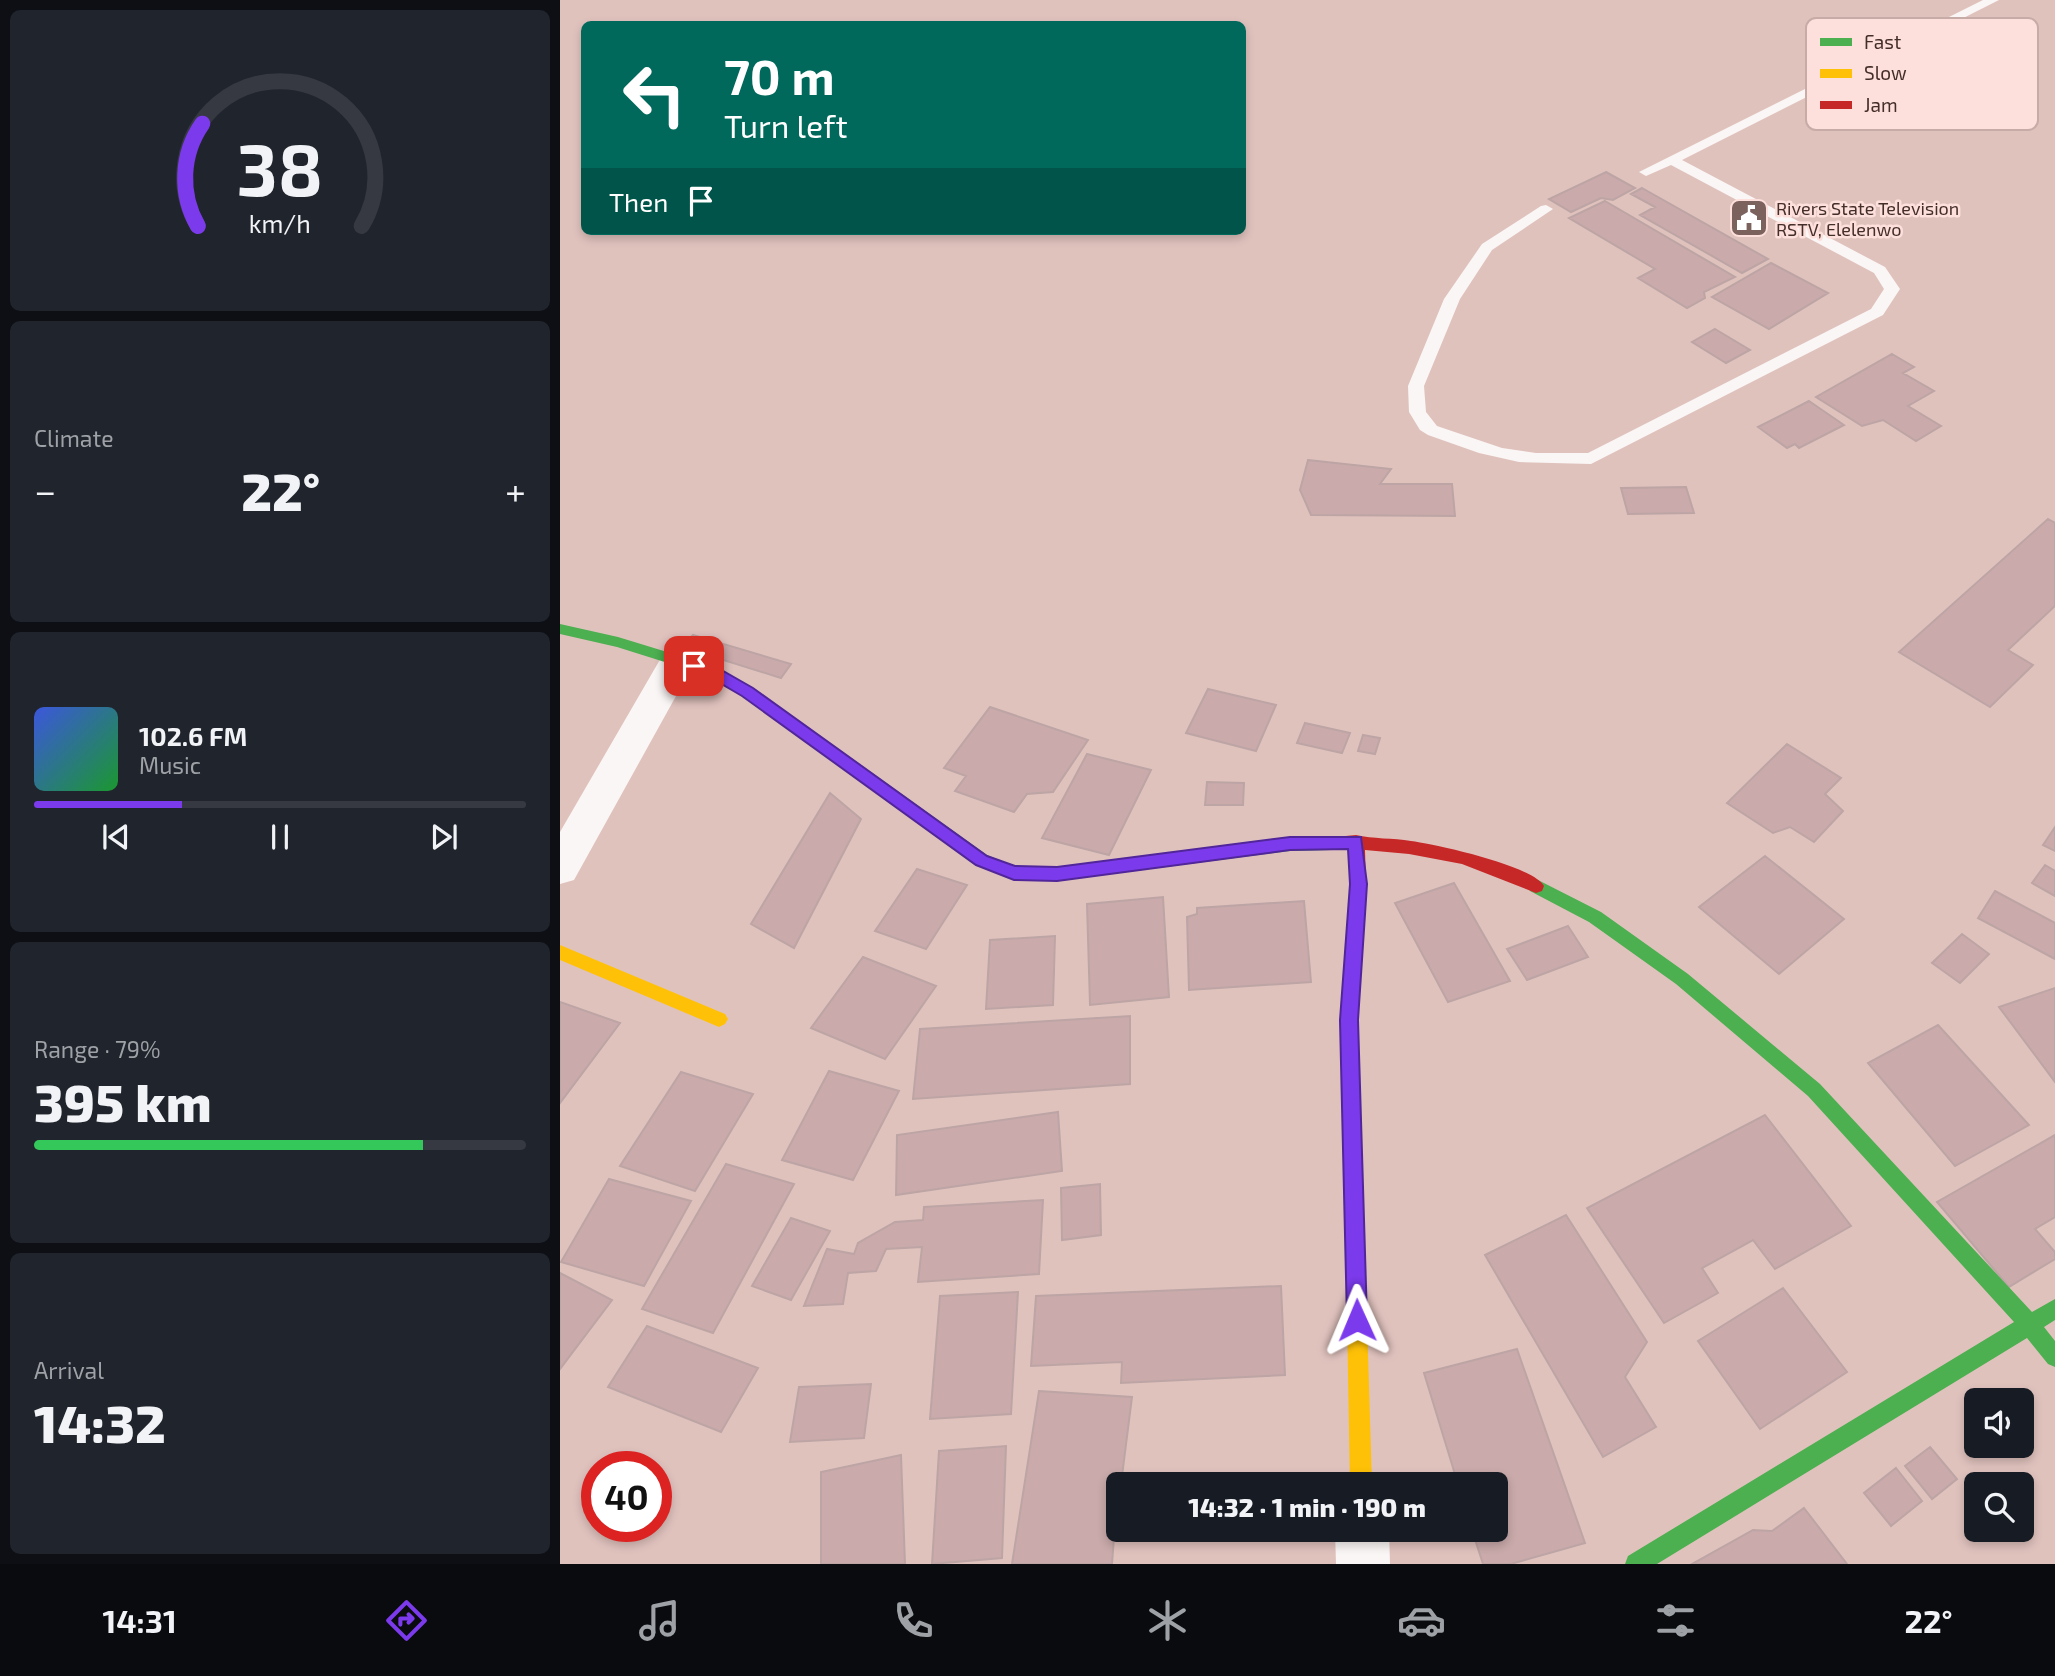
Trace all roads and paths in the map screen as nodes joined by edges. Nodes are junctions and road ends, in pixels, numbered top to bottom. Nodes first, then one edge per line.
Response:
1 (1993, 0) edge
2 (1957, 18) edge
3 (1806, 93) edge
4 (1672, 160) junction
5 (1646, 172) dead end
6 (1546, 209) dead end
7 (560, 629) edge
8 (678, 660) junction
9 (1356, 842) junction
10 (560, 868) edge
11 (560, 952) edge
12 (719, 1019) dead end
13 (2055, 1309) edge
14 (2029, 1324) junction
15 (2055, 1357) edge
16 (1361, 1472) edge
17 (1362, 1542) edge
18 (1363, 1564) edge
19 (1636, 1564) edge

1 - 2 lane
3 - 4 lane
4 - 5 lane
4 - 6 lane
7 - 8 street
8 - 9 street
8 - 10 street
9 - 14 street
9 - 16 street
11 - 12 street
13 - 14 street
14 - 15 street
14 - 19 street
17 - 18 street

